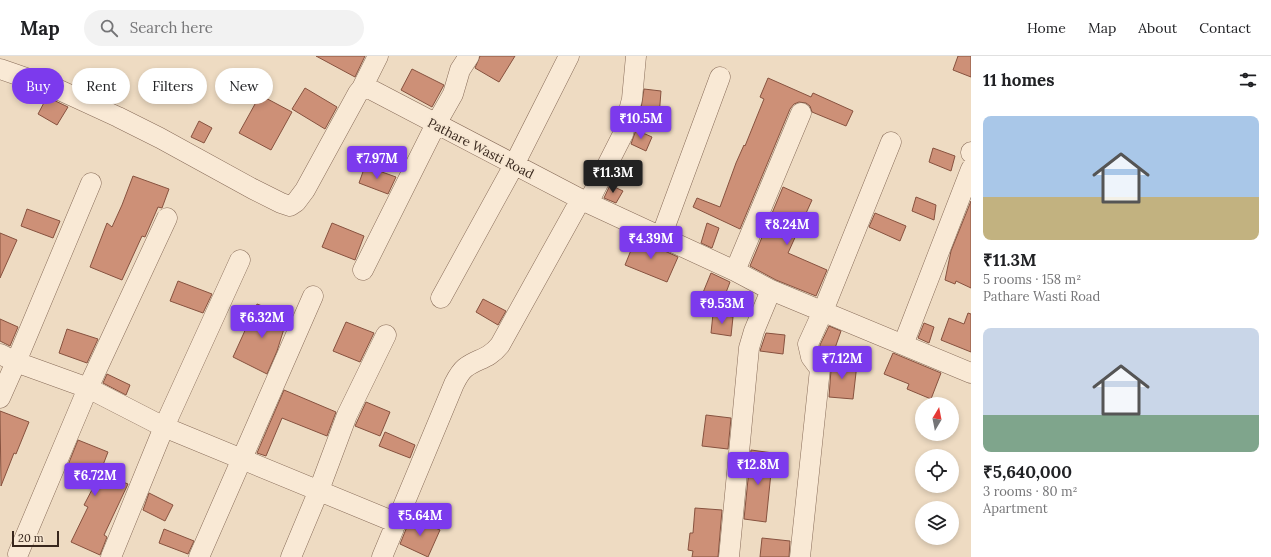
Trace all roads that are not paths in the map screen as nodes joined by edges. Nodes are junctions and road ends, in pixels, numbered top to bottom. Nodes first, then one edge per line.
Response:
1 (378, 56) edge
2 (469, 56) edge
3 (569, 56) edge
4 (636, 56) edge
5 (0, 69) edge
6 (720, 77) dead end
7 (362, 88) junction
8 (801, 113) dead end
9 (436, 124) junction
10 (891, 142) dead end
11 (514, 164) junction
12 (971, 169) edge
13 (91, 183) dead end
14 (584, 201) junction
15 (167, 218) dead end
16 (661, 237) junction
17 (240, 260) dead end
18 (362, 270) dead end
19 (735, 271) junction
20 (771, 290) junction
21 (313, 296) dead end
22 (441, 298) dead end
23 (823, 311) junction
24 (386, 335) dead end
25 (903, 345) junction
26 (8, 358) edge
27 (971, 373) edge
28 (88, 388) junction
29 (0, 398) edge
30 (164, 427) junction
31 (242, 459) junction
32 (319, 490) junction
33 (397, 523) junction
34 (18, 554) dead end
35 (111, 557) edge
36 (199, 557) edge
37 (291, 557) edge
38 (382, 557) edge
39 (729, 557) edge
40 (800, 557) edge

1 - 7 street
2 - 9 street
3 - 11 street
4 - 14 street
5 - 7 street
6 - 16 street
7 - 9 street, Pathare Wasti Road
8 - 19 street
9 - 11 street, Pathare Wasti Road
9 - 18 street
10 - 23 street
11 - 14 street, Pathare Wasti Road
11 - 22 street
12 - 25 street
13 - 26 street
14 - 16 street, Pathare Wasti Road
14 - 33 street
15 - 28 street
16 - 19 street, Pathare Wasti Road
17 - 30 street
19 - 20 street, Pathare Wasti Road
20 - 23 street, Pathare Wasti Road
20 - 39 street
21 - 31 street
23 - 25 street, Pathare Wasti Road
23 - 40 street
24 - 32 street
25 - 27 street, Pathare Wasti Road
26 - 28 street
26 - 29 street
28 - 30 street
28 - 34 street
30 - 31 street
30 - 35 street
31 - 32 street
31 - 36 street
32 - 33 street
32 - 37 street
33 - 38 street

